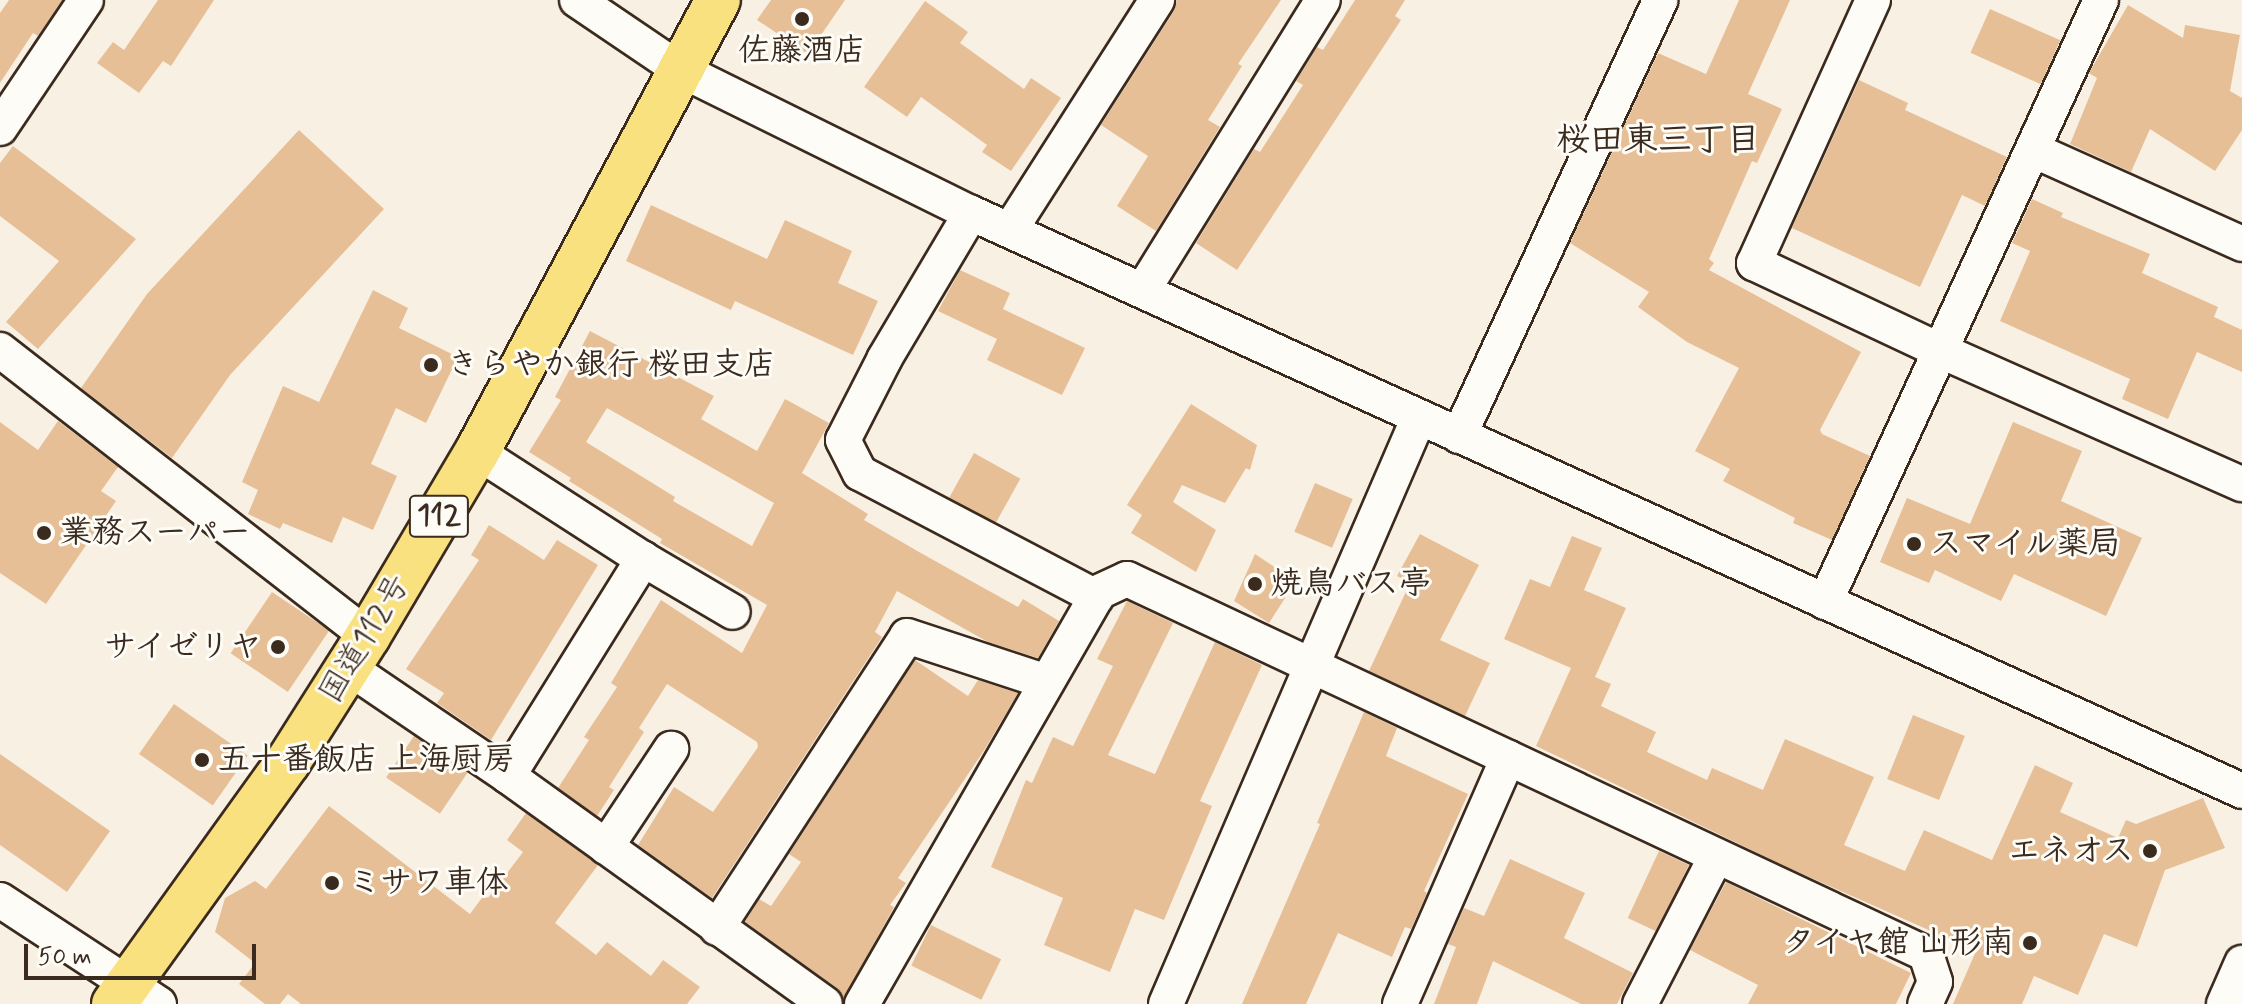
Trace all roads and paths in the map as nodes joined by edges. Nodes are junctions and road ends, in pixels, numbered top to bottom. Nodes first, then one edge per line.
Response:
1 (86, 0) edge
2 (577, 0) edge
3 (718, 0) edge
4 (1157, 0) edge
5 (1323, 0) edge
6 (1660, 0) edge
7 (1873, 0) edge
8 (2101, 0) edge
9 (679, 69) junction
10 (0, 128) edge
11 (2033, 150) junction
12 (971, 213) junction
13 (1010, 230) junction
14 (2242, 244) edge
15 (1143, 290) junction
16 (0, 350) edge
17 (1939, 350) junction
18 (1419, 417) junction
19 (1459, 436) junction
20 (477, 452) junction
21 (2242, 484) edge
22 (643, 559) junction
23 (1096, 597) junction
24 (1825, 602) junction
25 (733, 612) dead end
26 (358, 652) junction
27 (1310, 665) junction
28 (1047, 682) junction
29 (671, 749) dead end
30 (1508, 758) junction
31 (508, 776) junction
32 (2242, 791) edge
33 (606, 847) junction
34 (1716, 857) junction
35 (0, 900) edge
36 (717, 928) junction
37 (2242, 963) edge
38 (134, 997) edge
39 (825, 1004) edge
40 (862, 1004) edge
41 (1166, 1004) edge
42 (1400, 1004) edge
43 (1640, 1004) edge
44 (1925, 1004) edge
45 (2224, 1004) edge

1 - 10 street
2 - 9 street
3 - 9 highway, 国道112号 / 112
4 - 13 street
5 - 15 street
6 - 19 street
7 - 17 street
8 - 11 street
9 - 12 street
9 - 20 highway, 国道112号 / 112
11 - 14 street
11 - 17 street
12 - 13 street
12 - 23 street
13 - 15 street
15 - 18 street
16 - 26 street
17 - 21 street
17 - 24 street
18 - 19 street
18 - 27 street
19 - 24 street
20 - 22 street
20 - 26 highway, 国道112号 / 112
22 - 25 street
22 - 31 street
23 - 27 street
23 - 28 street
24 - 32 street
26 - 31 street
26 - 38 highway, 国道112号 / 112
27 - 30 street
27 - 41 street
28 - 36 street
28 - 40 street
29 - 33 street
30 - 34 street
30 - 42 street
31 - 33 street
33 - 36 street
34 - 43 street
34 - 44 street
35 - 38 street
36 - 39 street
37 - 45 street

